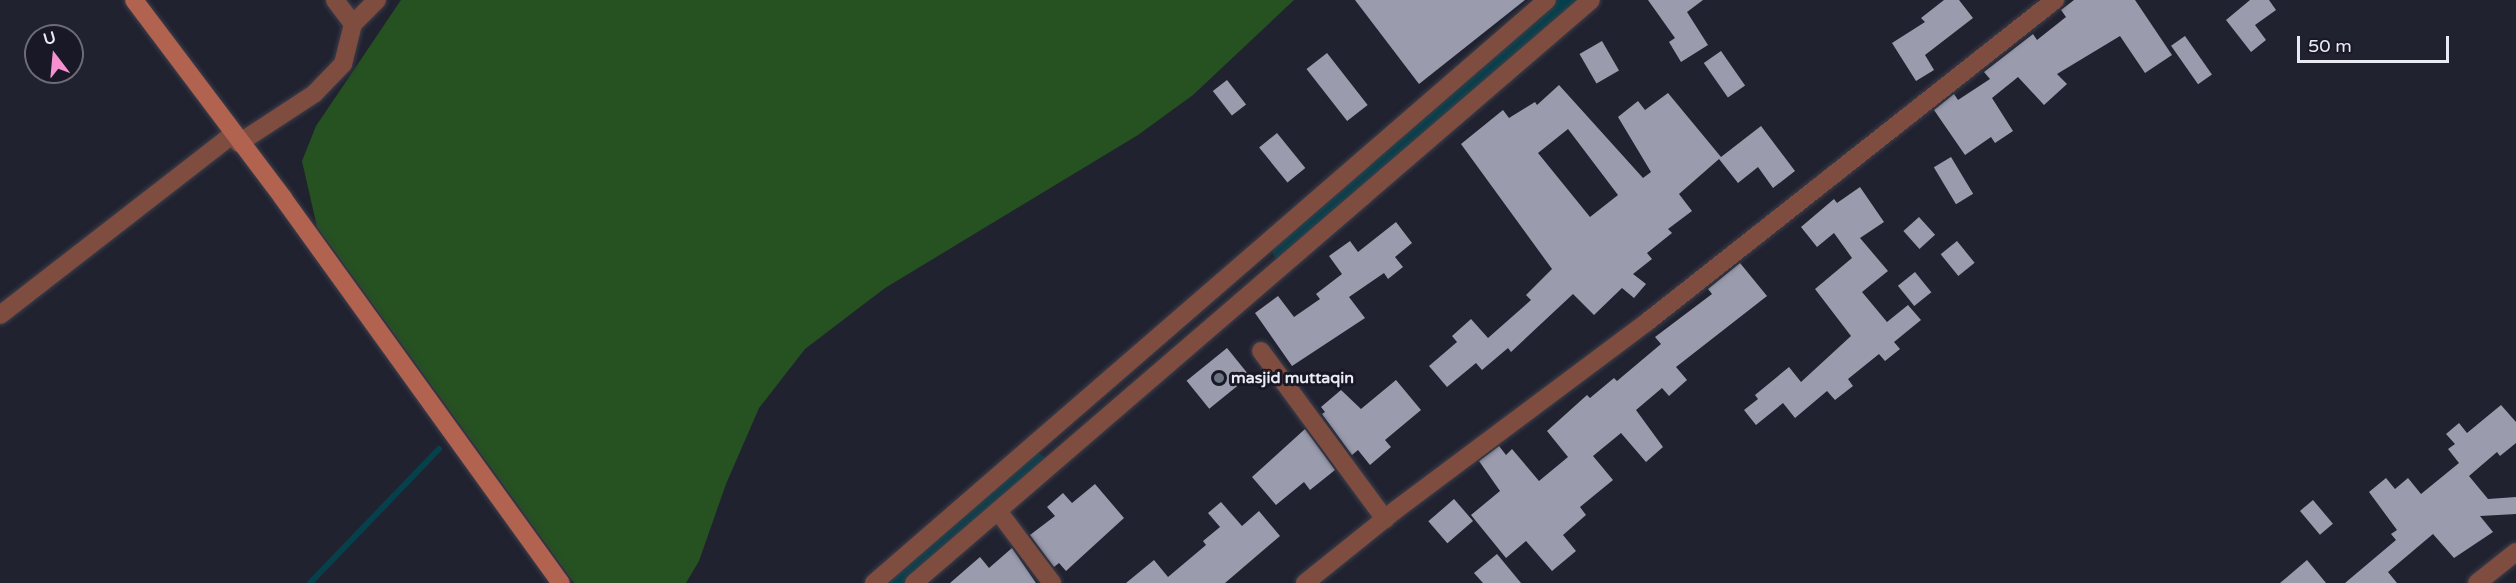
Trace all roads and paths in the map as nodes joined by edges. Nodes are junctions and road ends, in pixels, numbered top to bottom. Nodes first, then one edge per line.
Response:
1 (134, 0) edge
2 (335, 0) edge
3 (377, 0) edge
4 (1547, 0) edge
5 (1591, 0) edge
6 (2055, 0) edge
7 (353, 24) junction
8 (238, 141) junction
9 (0, 315) edge
10 (1261, 351) dead end
11 (998, 511) junction
12 (1385, 519) junction
13 (2516, 552) edge
14 (561, 583) edge
15 (874, 583) edge
16 (914, 583) edge
17 (1052, 583) edge
18 (1305, 583) edge
19 (2477, 583) edge

1 - 8 street
2 - 7 street
3 - 7 street
4 - 15 street
5 - 11 street
6 - 12 street
7 - 8 street
8 - 9 street
8 - 14 street
10 - 12 street
11 - 16 street
11 - 17 street
12 - 18 street
13 - 19 street

